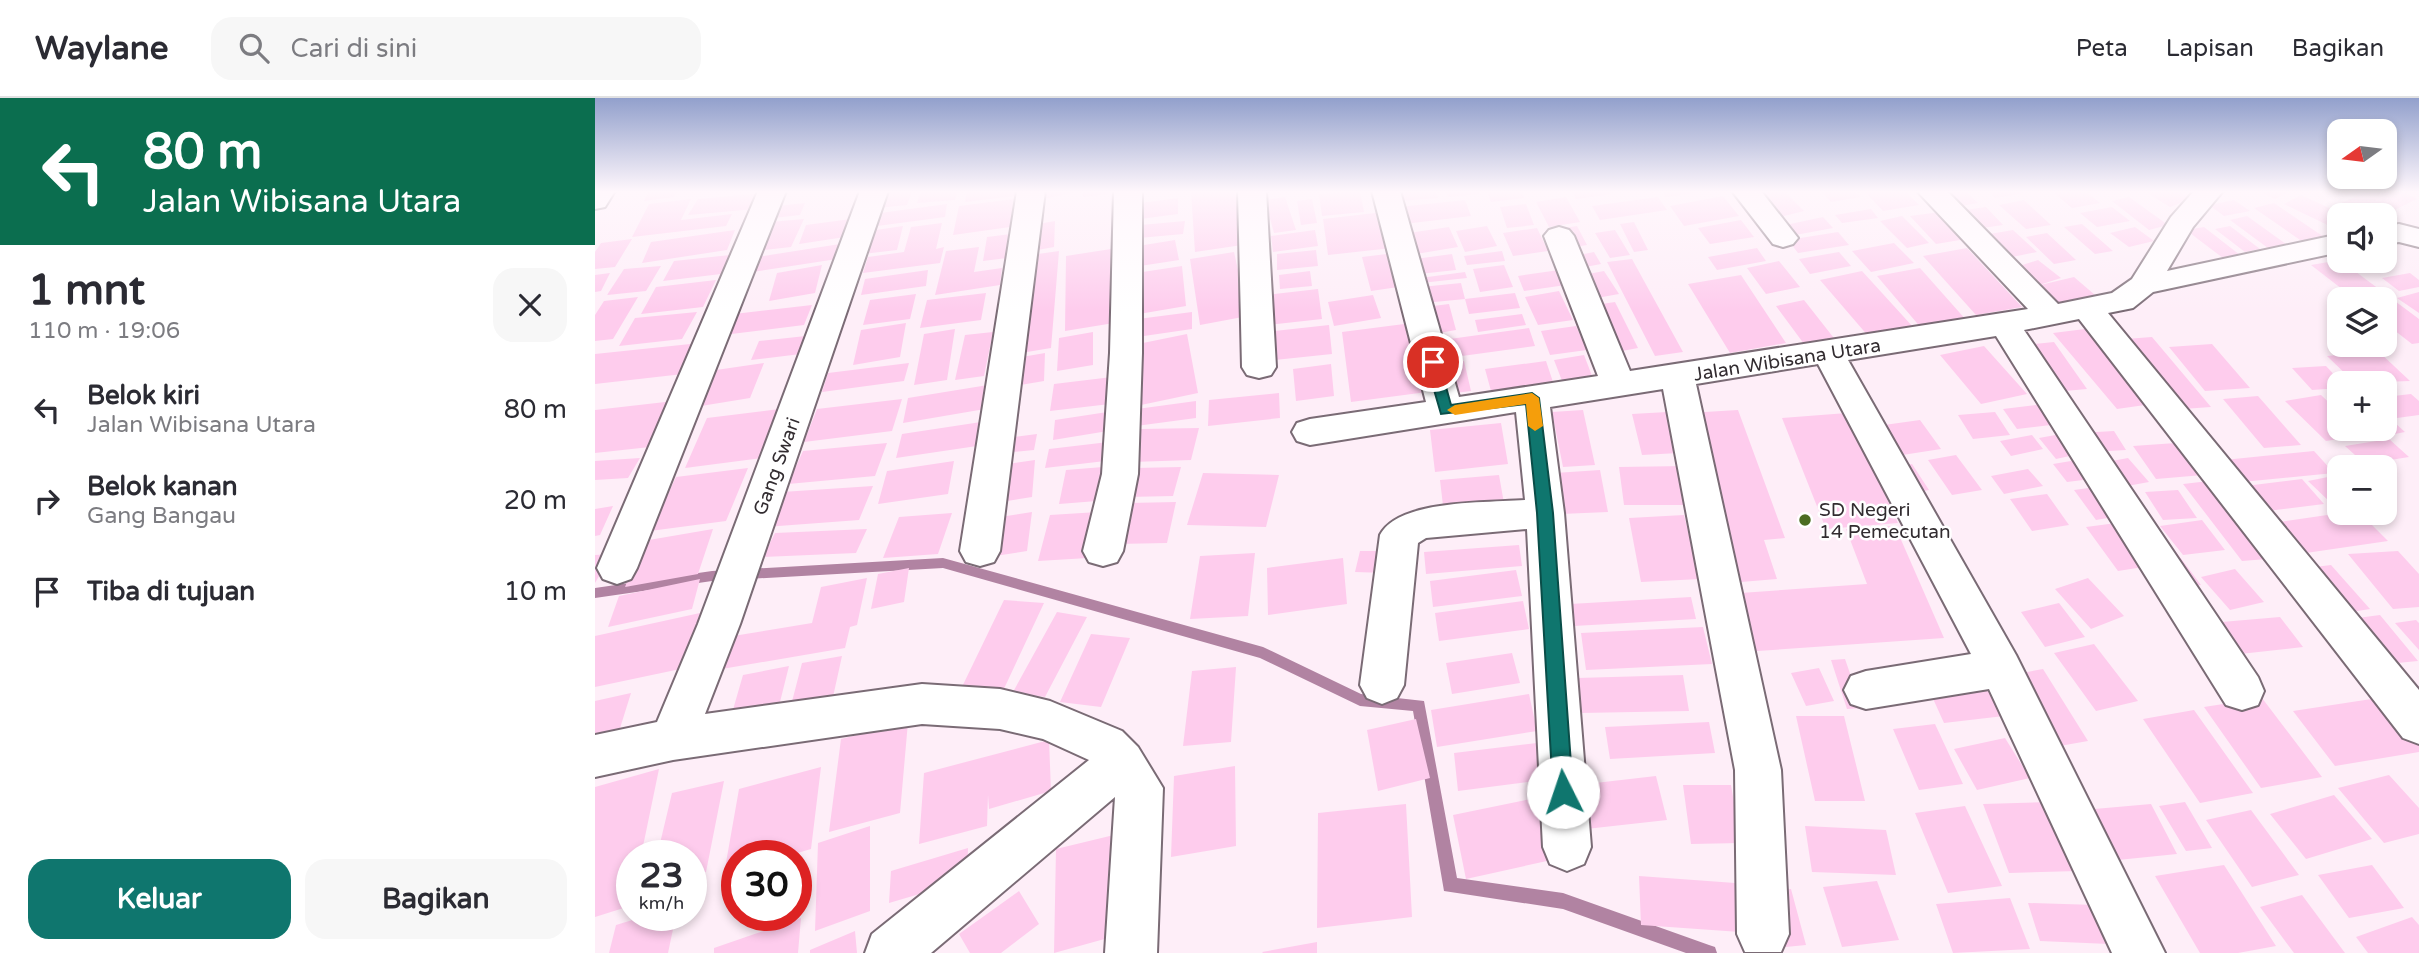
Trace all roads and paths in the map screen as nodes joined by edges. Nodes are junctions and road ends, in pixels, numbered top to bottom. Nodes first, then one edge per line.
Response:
1 (756, 231) edge
2 (860, 231) edge
3 (1025, 231) edge
4 (1128, 231) edge
5 (1254, 231) edge
6 (1398, 231) edge
7 (1777, 231) edge
8 (1970, 231) edge
9 (2176, 231) edge
10 (2397, 233) edge
11 (1559, 236) dead end
12 (1783, 238) dead end
13 (2419, 238) edge
14 (2327, 246) edge
15 (2143, 285) junction
16 (2088, 309) junction
17 (2051, 315) junction
18 (2004, 324) junction
19 (1828, 353) junction
20 (1259, 367) dead end
21 (1677, 375) junction
22 (1618, 384) junction
23 (1532, 398) junction
24 (1446, 411) junction
25 (1310, 432) dead end
26 (1545, 513) junction
27 (980, 551) dead end
28 (1103, 551) dead end
29 (617, 568) dead end
30 (2001, 668) junction
31 (1382, 685) dead end
32 (1866, 690) dead end
33 (2242, 691) dead end
34 (2419, 724) edge
35 (673, 739) junction
36 (595, 756) edge
37 (1122, 762) junction
38 (1567, 847) dead end
39 (1763, 934) dead end
40 (891, 953) edge
41 (1131, 953) edge
42 (2139, 953) edge

1 - 29 street
2 - 35 street, Gang Swari
3 - 27 street
4 - 28 street
5 - 20 street
6 - 24 street
7 - 12 street
8 - 17 street
9 - 15 street, Jalan Wibisana Utara
10 - 13 street
11 - 22 street
14 - 15 street
15 - 16 street, Jalan Wibisana Utara
16 - 17 street, Jalan Wibisana Utara
16 - 34 street
17 - 18 street, Jalan Wibisana Utara
18 - 19 street, Jalan Wibisana Utara
18 - 33 street
19 - 21 street, Jalan Wibisana Utara
19 - 30 street
21 - 22 street, Jalan Wibisana Utara
21 - 39 street
22 - 23 street, Jalan Wibisana Utara
23 - 24 street, Jalan Wibisana Utara
23 - 26 street
24 - 25 street, Jalan Wibisana Utara
26 - 31 street
26 - 38 street
30 - 32 street
30 - 42 street
35 - 36 street
35 - 37 street
37 - 40 street
37 - 41 street

